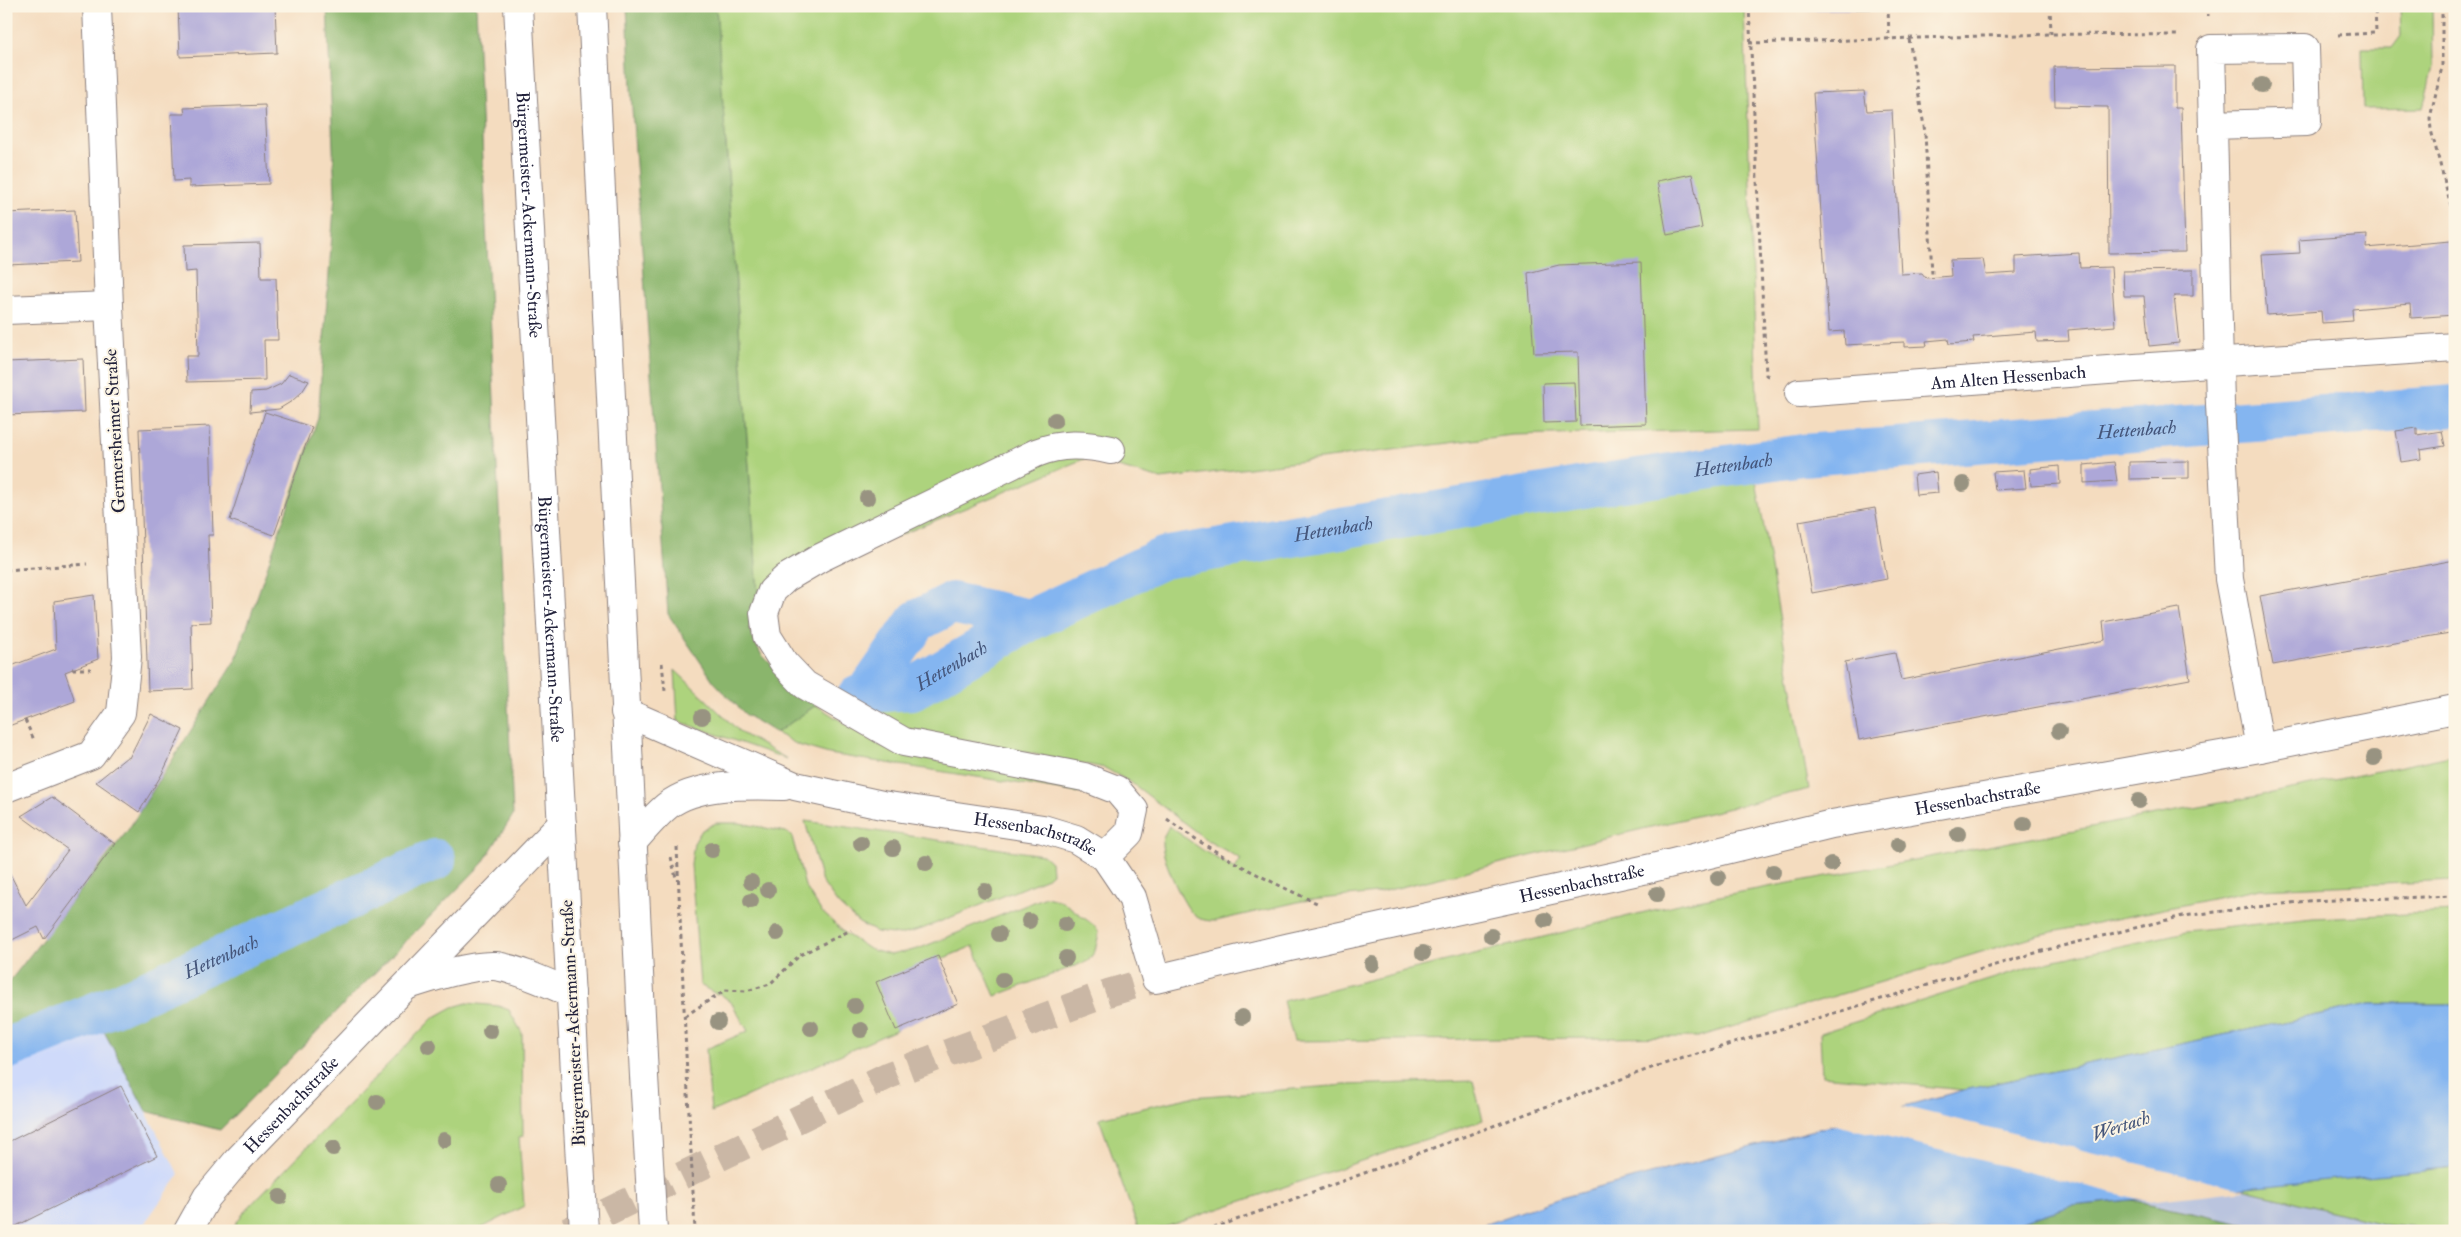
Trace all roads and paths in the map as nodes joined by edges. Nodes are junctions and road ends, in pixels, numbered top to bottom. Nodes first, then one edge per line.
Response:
1 (98, 6) edge
2 (518, 6) edge
3 (592, 6) edge
4 (1748, 6) edge
5 (1888, 6) edge
6 (2050, 6) edge
7 (2375, 6) edge
8 (2442, 6) edge
9 (2051, 34) junction
10 (1889, 39) junction
11 (1909, 39) junction
12 (1749, 43) junction
13 (2305, 48) junction
14 (2210, 49) junction
15 (2213, 125) junction
16 (2455, 221) edge
17 (1932, 275) dead end
18 (109, 306) junction
19 (6, 310) edge
20 (2455, 347) edge
21 (2219, 362) junction
22 (1799, 393) joint
23 (1111, 450) dead end
24 (122, 562) junction
25 (6, 570) edge
26 (662, 659) dead end
27 (2455, 709) edge
28 (625, 712) junction
29 (669, 732) junction
30 (2260, 748) junction
31 (795, 786) junction
32 (6, 788) edge
33 (1164, 817) dead end
34 (562, 824) junction
35 (632, 843) junction
36 (1105, 857) junction
37 (678, 885) dead end
38 (2455, 896) edge
39 (1324, 906) dead end
40 (851, 930) dead end
41 (404, 986) junction
42 (571, 993) junction
43 (684, 1016) junction
44 (188, 1231) edge
45 (584, 1231) edge
46 (653, 1231) edge
47 (695, 1231) edge
48 (1206, 1231) edge

1 - 18 street, Germersheimer Straße
2 - 34 street, Bürgermeister-Ackermann-Straße
3 - 28 street
4 - 12 path
5 - 10 path
6 - 9 path
7 - 13 path
8 - 16 path
9 - 11 path
9 - 14 path
10 - 11 path
10 - 12 path
11 - 17 path
12 - 22 path
13 - 14 street
13 - 15 street
14 - 15 street
15 - 21 street
18 - 19 street
18 - 24 street, Germersheimer Straße
20 - 21 street, Am Alten Hessenbach
21 - 22 street, Am Alten Hessenbach
21 - 30 street
23 - 36 street
24 - 25 path
24 - 32 street, Germersheimer Straße
26 - 29 path
27 - 30 street, Hessenbachstraße
28 - 29 street, Hessenbachstraße
28 - 35 street
29 - 31 street, Hessenbachstraße
30 - 36 street, Hessenbachstraße
31 - 35 street, Hessenbachstraße
31 - 36 street, Hessenbachstraße
33 - 39 path
34 - 41 street, Hessenbachstraße
34 - 42 street, Bürgermeister-Ackermann-Straße
35 - 46 street, bridge
37 - 43 path
38 - 48 path
40 - 43 path
41 - 42 street, Hessenbachstraße
41 - 44 street, Hessenbachstraße
42 - 45 street, Bürgermeister-Ackermann-Straße, bridge
43 - 47 path, bridge

